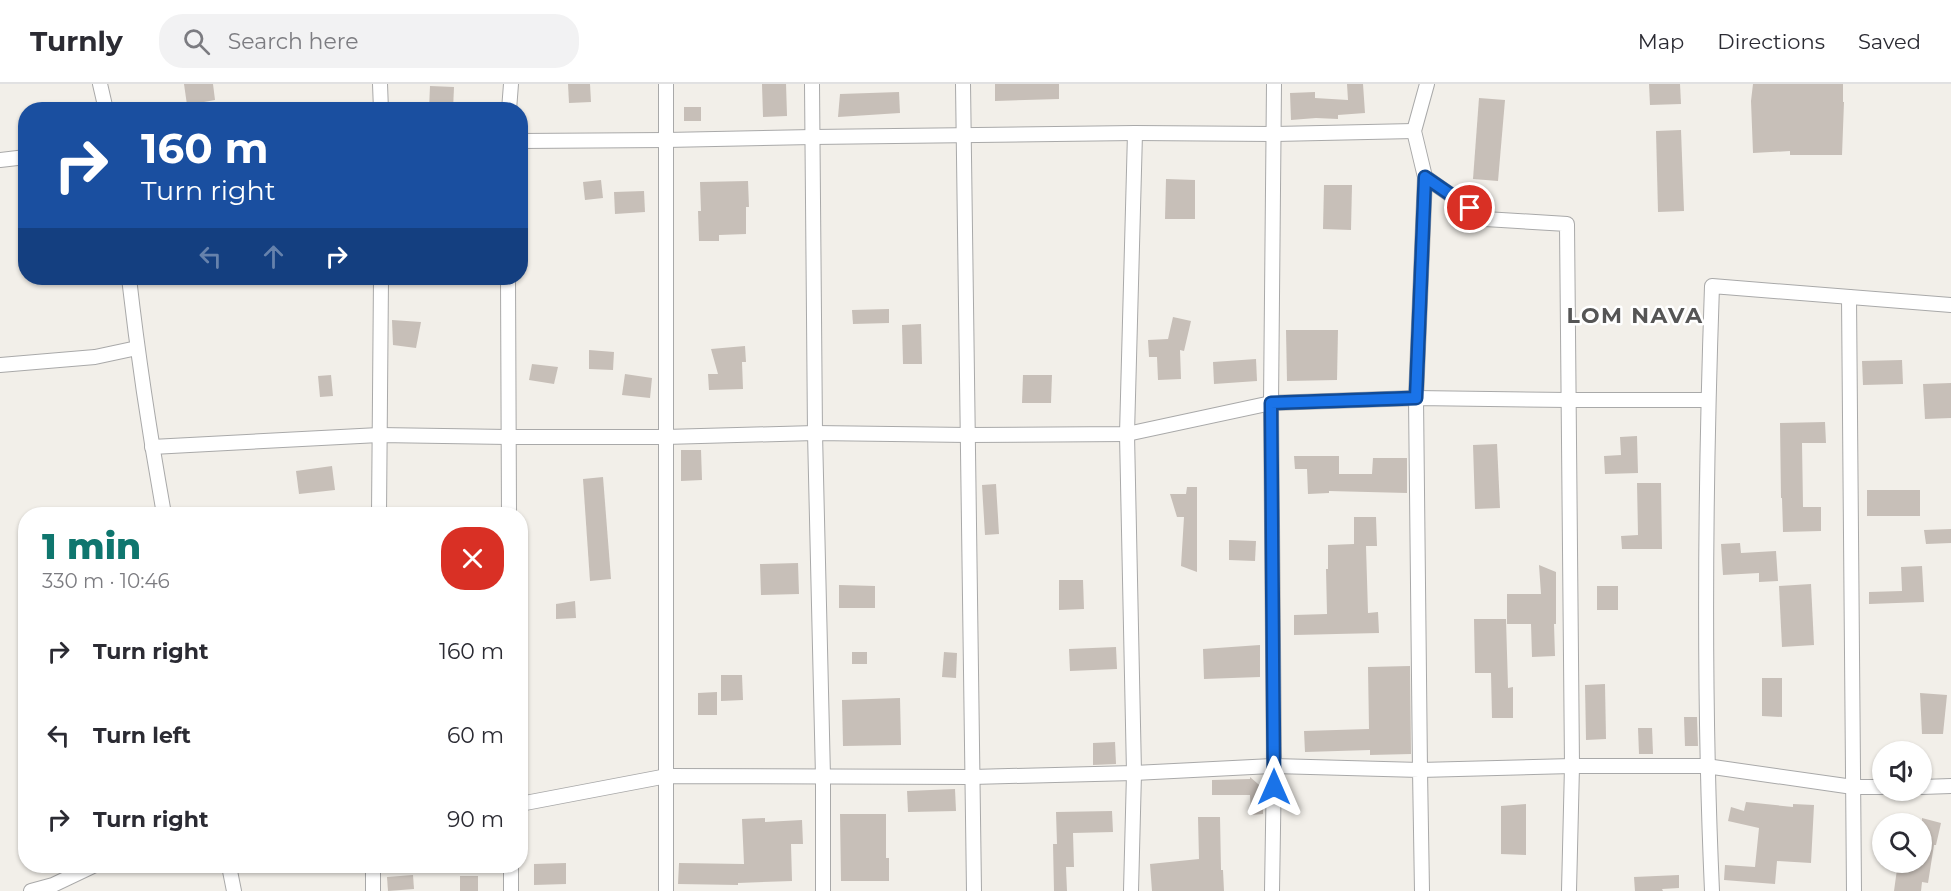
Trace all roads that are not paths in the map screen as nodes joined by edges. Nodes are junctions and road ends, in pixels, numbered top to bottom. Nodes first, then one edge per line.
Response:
1 (100, 84) edge
2 (381, 84) edge
3 (511, 84) edge
4 (666, 84) edge
5 (812, 84) edge
6 (963, 84) edge
7 (1274, 84) edge
8 (1427, 84) edge
9 (104, 102) edge
10 (381, 102) edge
11 (510, 102) edge
12 (1414, 131) junction
13 (1134, 133) junction
14 (1275, 134) junction
15 (813, 136) junction
16 (963, 136) junction
17 (666, 140) junction
18 (528, 141) edge
19 (18, 158) edge
20 (0, 160) edge
21 (1425, 177) junction
22 (130, 285) edge
23 (381, 285) edge
24 (508, 285) edge
25 (1849, 297) junction
26 (1951, 305) edge
27 (137, 348) junction
28 (0, 365) edge
29 (1416, 398) junction
30 (1569, 400) junction
31 (1708, 400) junction
32 (1271, 403) junction
33 (815, 433) junction
34 (1127, 434) junction
35 (380, 435) junction
36 (968, 435) junction
37 (508, 437) junction
38 (665, 437) junction
39 (152, 447) junction
40 (163, 507) edge
41 (378, 507) edge
42 (509, 507) edge
43 (1274, 766) junction
44 (1572, 766) junction
45 (1706, 766) junction
46 (1420, 770) junction
47 (1134, 773) junction
48 (668, 776) junction
49 (823, 777) junction
50 (972, 777) junction
51 (1951, 786) edge
52 (1853, 787) junction
53 (1872, 787) edge
54 (1932, 787) edge
55 (528, 802) edge
56 (78, 873) edge
57 (230, 873) edge
58 (373, 873) edge
59 (511, 873) edge
60 (31, 891) edge
61 (234, 891) edge
62 (373, 891) edge
63 (511, 891) edge
64 (666, 891) edge
65 (823, 891) edge
66 (974, 891) edge
67 (1131, 891) edge
68 (1272, 891) edge
69 (1422, 891) edge
70 (1569, 891) edge
71 (1712, 891) edge
72 (1854, 891) edge

1 - 9 street
2 - 10 street
3 - 11 street
4 - 17 street
5 - 15 street
6 - 16 street
7 - 14 street
8 - 12 street
12 - 14 street
12 - 21 street
13 - 14 street
13 - 16 street
13 - 34 street
14 - 32 street
15 - 16 street
15 - 17 street
15 - 33 street
16 - 36 street
17 - 18 street
17 - 38 street
19 - 20 street
21 - 29 street
21 - 30 street
22 - 27 street
23 - 35 street
24 - 37 street
25 - 26 street
25 - 31 street
25 - 52 street
27 - 28 street
27 - 39 street
29 - 30 street
29 - 32 street
29 - 46 street
30 - 31 street
30 - 44 street
31 - 45 street
32 - 34 street
32 - 43 street
33 - 36 street
33 - 38 street
33 - 49 street
34 - 36 street
34 - 47 street
35 - 37 street
35 - 39 street
35 - 41 street
36 - 50 street
37 - 38 street
37 - 42 street
38 - 48 street
39 - 40 street
43 - 46 street
43 - 47 street
43 - 68 street
44 - 45 street
44 - 46 street
44 - 70 street
45 - 52 street
45 - 71 street
46 - 69 street
47 - 50 street
47 - 67 street
48 - 49 street
48 - 55 street
48 - 64 street
49 - 50 street
49 - 65 street
50 - 66 street
51 - 54 street
52 - 53 street
52 - 72 street
56 - 60 street
57 - 61 street
58 - 62 street
59 - 63 street

